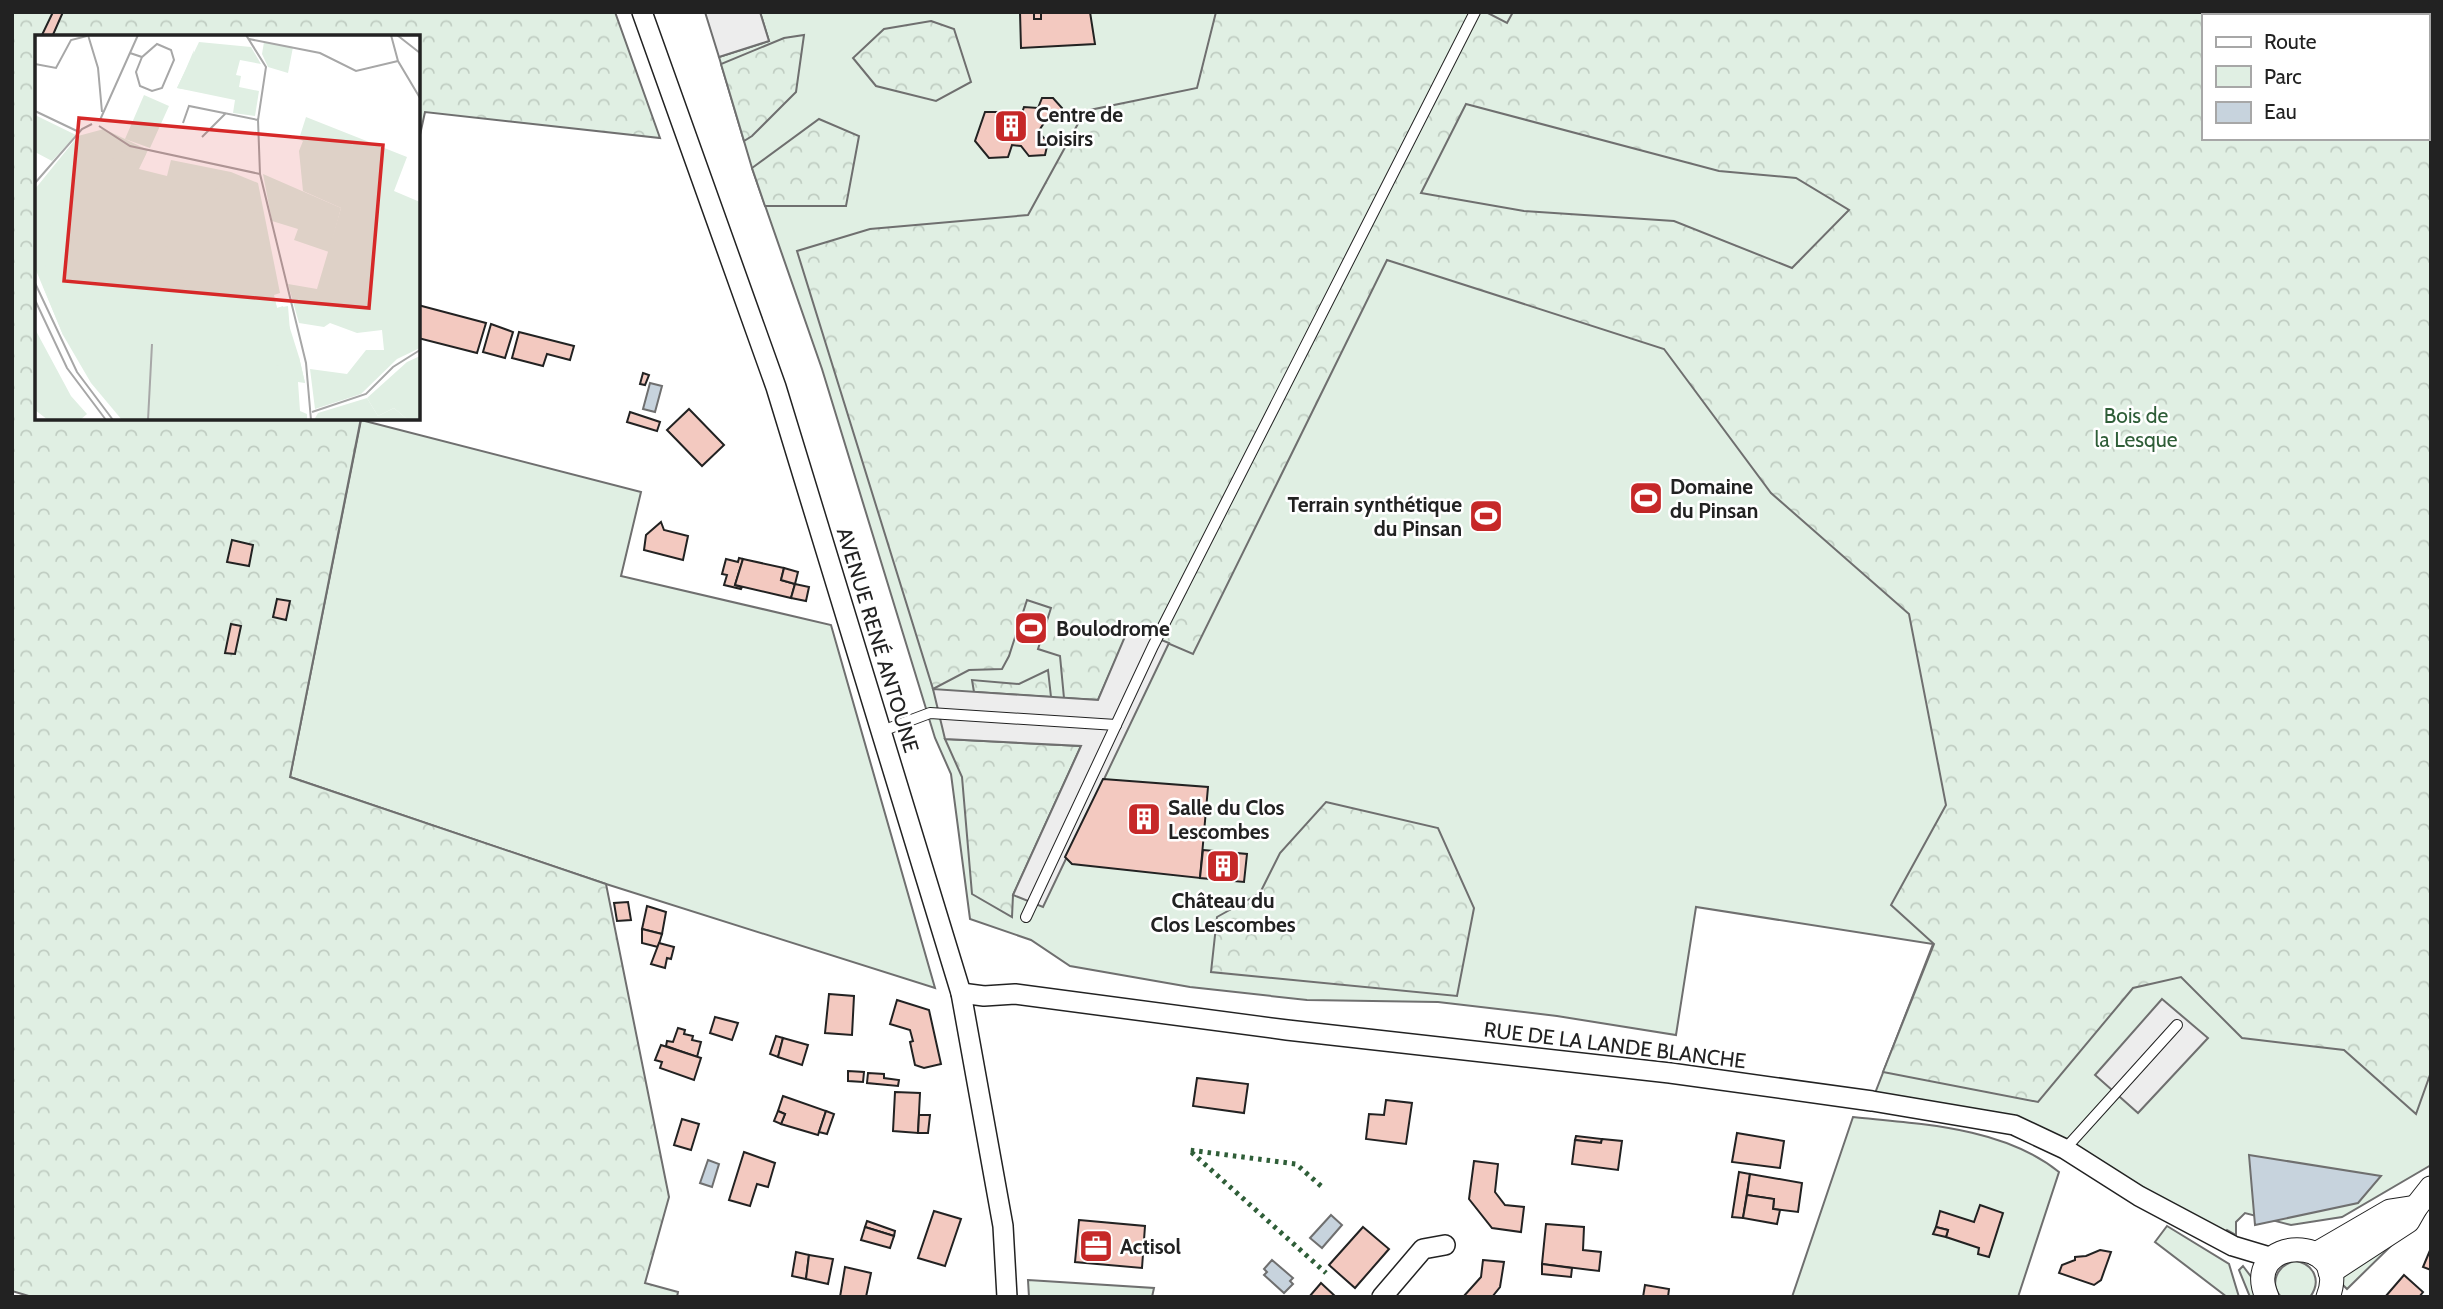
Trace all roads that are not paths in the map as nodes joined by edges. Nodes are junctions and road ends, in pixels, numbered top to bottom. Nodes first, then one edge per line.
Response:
1 (642, 12) edge
2 (1475, 12) edge
3 (1116, 724) junction
4 (881, 731) junction
5 (1026, 917) dead end
6 (961, 993) junction
7 (2177, 1025) dead end
8 (2065, 1149) junction
9 (2426, 1196) edge
10 (1445, 1245) dead end
11 (2323, 1263) junction
12 (2268, 1277) edge
13 (1007, 1297) edge
14 (1382, 1297) edge
15 (2328, 1297) edge

1 - 4 street, AVENUE RENÉ ANTOUNE
2 - 3 lane
3 - 4 lane
3 - 5 lane
4 - 6 street, AVENUE RENÉ ANTOUNE
6 - 8 street, RUE DE LA LANDE BLANCHE
6 - 13 street, AVENUE RENÉ ANTOUNE
7 - 8 lane
8 - 12 street, RUE DE LA LANDE BLANCHE
9 - 11 street
10 - 14 street
11 - 12 street
11 - 15 street

